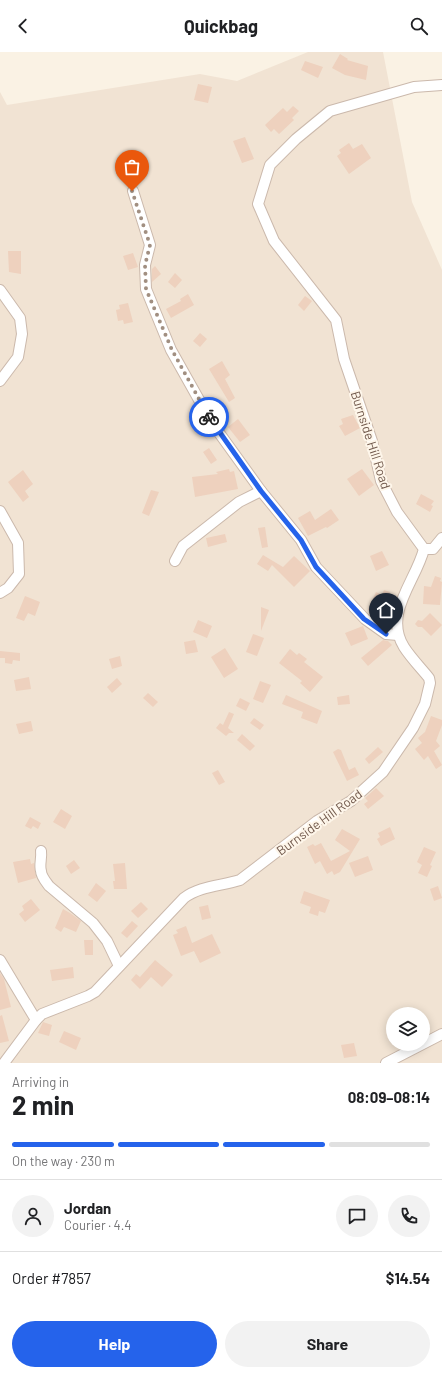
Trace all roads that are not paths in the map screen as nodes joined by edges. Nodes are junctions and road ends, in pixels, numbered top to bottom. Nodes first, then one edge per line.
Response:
1 (442, 85) edge
2 (132, 191) dead end
3 (0, 290) edge
4 (0, 381) edge
5 (261, 491) junction
6 (0, 511) edge
7 (442, 538) edge
8 (424, 549) junction
9 (175, 561) dead end
10 (0, 593) edge
11 (398, 635) junction
12 (41, 851) dead end
13 (0, 960) edge
14 (119, 966) junction
15 (36, 1020) junction
16 (442, 1034) edge
17 (4, 1063) edge
18 (386, 1063) edge

1 - 8 street, Burnside Hill Road
2 - 5 street
3 - 4 street
5 - 9 street
5 - 11 street
6 - 10 street
7 - 8 street
8 - 11 street, Burnside Hill Road
11 - 14 street, Burnside Hill Road
12 - 14 street
13 - 15 street
14 - 15 street, Burnside Hill Road
15 - 17 street, Burnside Hill Road
16 - 18 street

